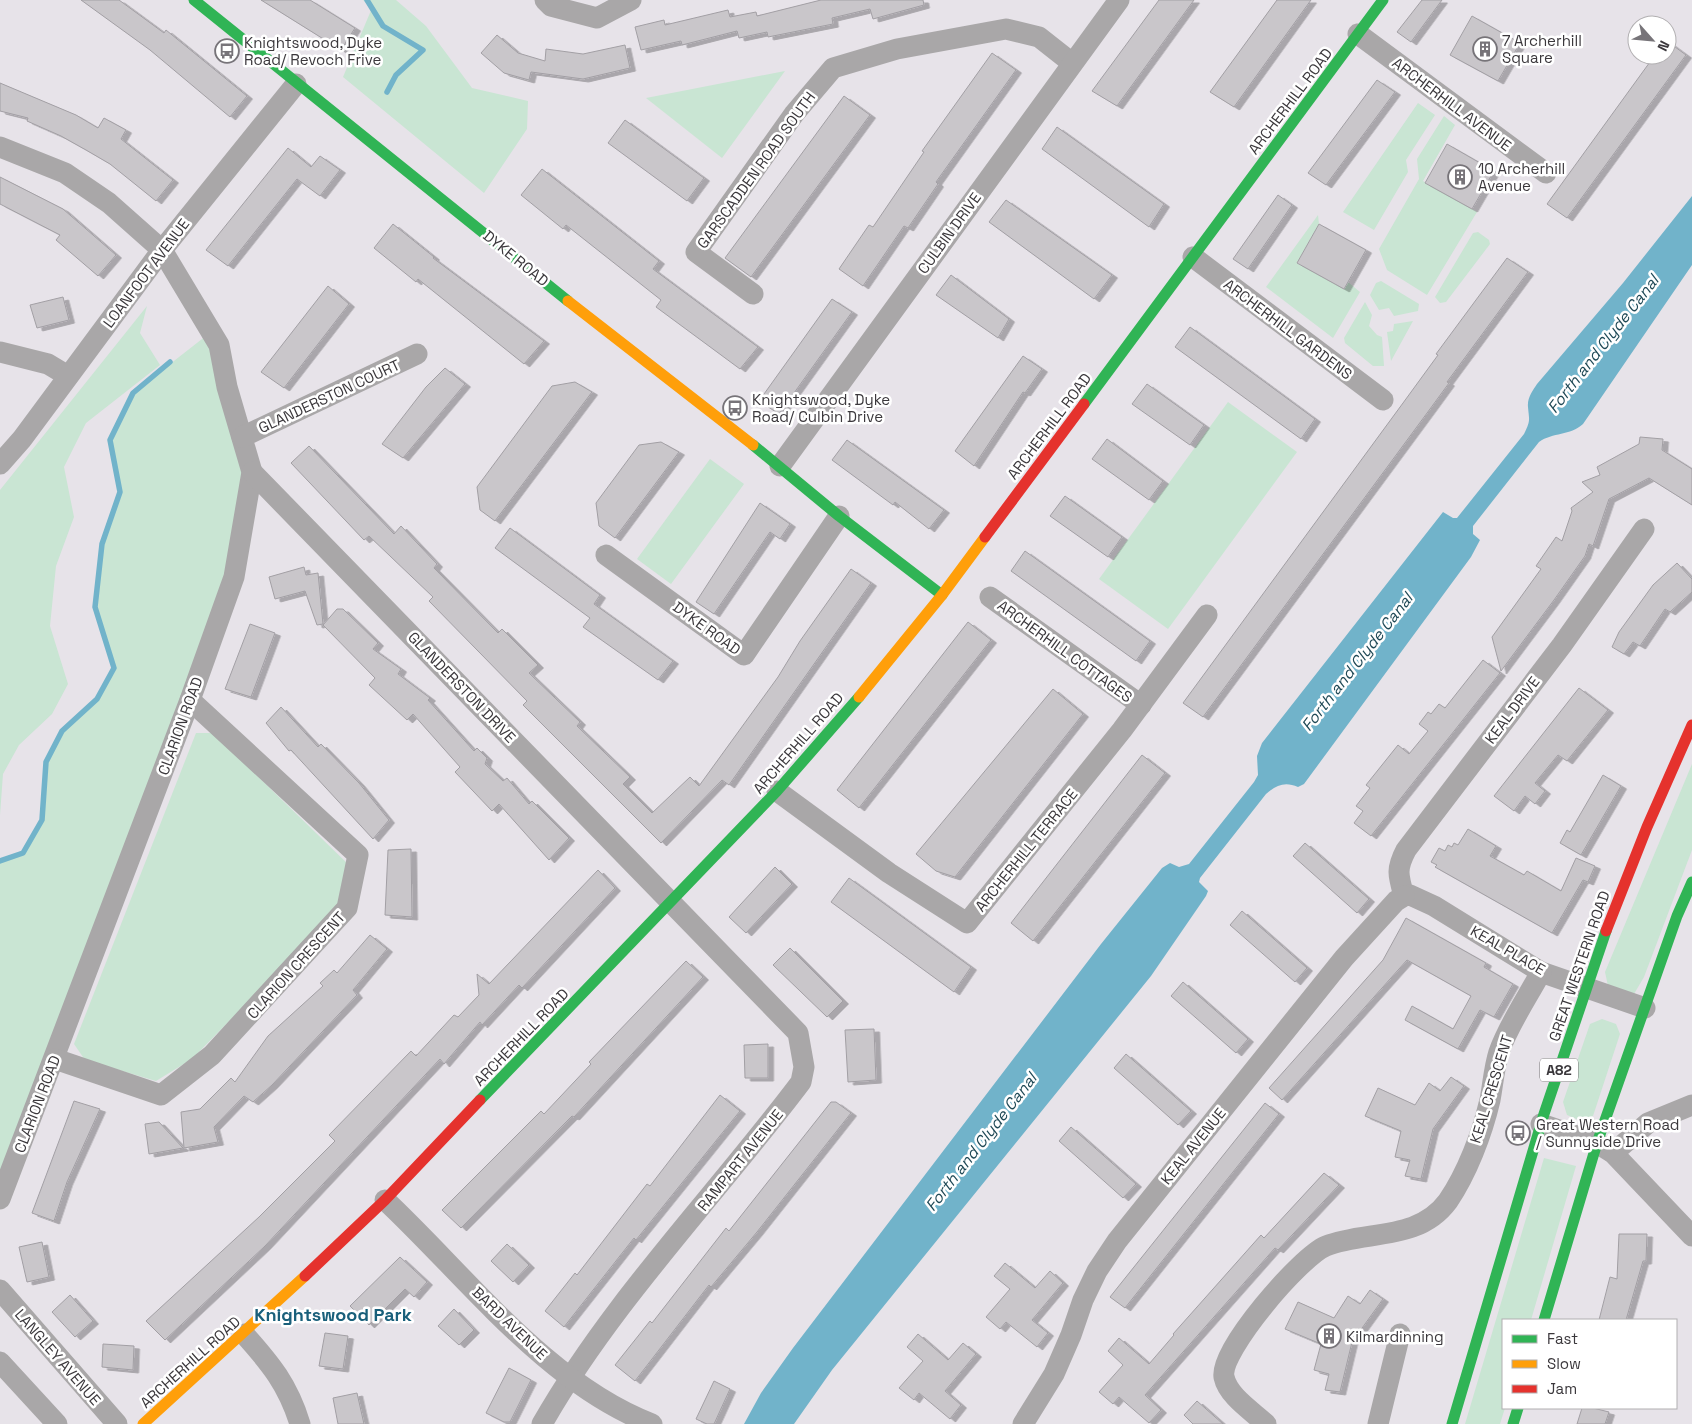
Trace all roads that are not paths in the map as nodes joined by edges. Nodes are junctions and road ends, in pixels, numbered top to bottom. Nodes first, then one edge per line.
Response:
1 (194, 0) edge
2 (546, 0) edge
3 (631, 0) edge
4 (1119, 0) edge
5 (1384, 0) edge
6 (1358, 34) junction
7 (1072, 63) junction
8 (296, 84) junction
9 (0, 147) edge
10 (1546, 173) dead end
11 (162, 250) junction
12 (1193, 257) junction
13 (753, 294) dead end
14 (0, 352) edge
15 (417, 354) dead end
16 (68, 376) junction
17 (1383, 400) dead end
18 (242, 437) junction
19 (0, 464) edge
20 (780, 466) junction
21 (252, 472) junction
22 (839, 516) junction
23 (1644, 529) dead end
24 (606, 555) dead end
25 (942, 595) junction
26 (990, 598) dead end
27 (1207, 615) dead end
28 (190, 700) junction
29 (1140, 705) junction
30 (1692, 725) edge
31 (777, 791) junction
32 (1692, 882) edge
33 (1404, 896) junction
34 (672, 902) junction
35 (1541, 972) junction
36 (1586, 989) junction
37 (1644, 1008) junction
38 (55, 1059) junction
39 (1692, 1105) edge
40 (1541, 1124) junction
41 (1605, 1148) junction
42 (0, 1199) edge
43 (385, 1200) junction
44 (1692, 1236) edge
45 (0, 1290) edge
46 (1544, 1319) edge
47 (244, 1334) junction
48 (1400, 1334) dead end
49 (0, 1362) edge
50 (569, 1377) junction
51 (1518, 1409) edge
52 (57, 1424) edge
53 (117, 1424) edge
54 (143, 1424) edge
55 (300, 1424) edge
56 (542, 1424) edge
57 (652, 1424) edge
58 (1023, 1424) edge
59 (1266, 1424) edge
60 (1378, 1424) edge
61 (1452, 1424) edge
62 (1513, 1424) edge

1 - 8 street, DYKE ROAD
2 - 3 street
4 - 7 street, CULBIN DRIVE
5 - 6 street, ARCHERHILL ROAD
6 - 10 street, ARCHERHILL AVENUE
6 - 12 street, ARCHERHILL ROAD
7 - 13 street, GARSCADDEN ROAD SOUTH
7 - 20 street, CULBIN DRIVE
8 - 11 street, LOANFOOT AVENUE
8 - 20 street, DYKE ROAD
9 - 11 street
11 - 16 street, LOANFOOT AVENUE
11 - 18 street, CLARION ROAD
12 - 17 street, ARCHERHILL GARDENS
12 - 25 street, ARCHERHILL ROAD
14 - 16 street
15 - 18 street, GLANDERSTON COURT
16 - 19 street, LOANFOOT AVENUE
18 - 21 street, CLARION ROAD
20 - 22 street, DYKE ROAD
21 - 28 street, CLARION ROAD
21 - 34 street, GLANDERSTON DRIVE
22 - 24 street, DYKE ROAD
22 - 25 street, DYKE ROAD
23 - 33 street, KEAL DRIVE
25 - 31 street, ARCHERHILL ROAD
26 - 29 street, ARCHERHILL COTTAGES
27 - 29 street, ARCHERHILL TERRACE
28 - 38 street, CLARION ROAD
28 - 38 street, CLARION CRESCENT
29 - 31 street, ARCHERHILL TERRACE
30 - 36 street, GREAT WESTERN ROAD / A82
31 - 34 street, ARCHERHILL ROAD
32 - 37 street
33 - 35 street, KEAL PLACE
33 - 58 street, KEAL AVENUE
34 - 43 street, ARCHERHILL ROAD
34 - 50 street, RAMPART AVENUE
35 - 36 street, KEAL PLACE
35 - 59 street, KEAL CRESCENT
36 - 37 street, KEAL PLACE
36 - 40 street, GREAT WESTERN ROAD / A82
37 - 41 street
38 - 42 street, CLARION ROAD
39 - 41 street
40 - 41 street
40 - 61 street, GREAT WESTERN ROAD / A82
41 - 44 street
41 - 46 street
43 - 47 street, ARCHERHILL ROAD
43 - 50 street, BARD AVENUE
45 - 53 street, LANGLEY AVENUE
47 - 54 street, ARCHERHILL ROAD
47 - 55 street
48 - 60 street
49 - 52 street
50 - 56 street, RAMPART AVENUE
50 - 57 street, BARD AVENUE
51 - 62 street

